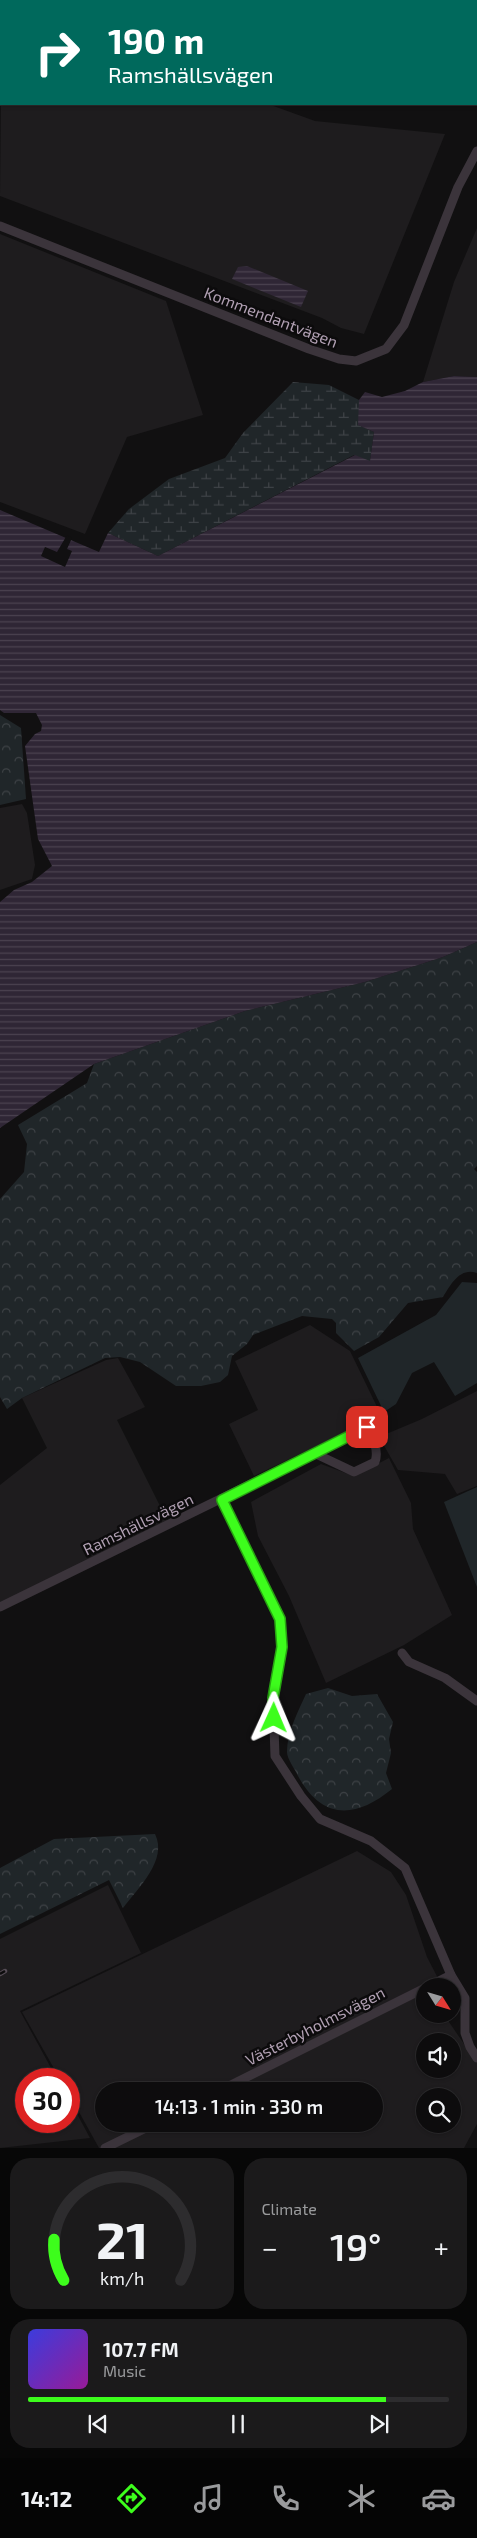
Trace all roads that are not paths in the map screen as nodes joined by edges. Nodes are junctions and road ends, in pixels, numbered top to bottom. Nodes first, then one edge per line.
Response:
1 (477, 151) edge
2 (0, 226) edge
3 (316, 1454) junction
4 (222, 1500) junction
5 (0, 1607) edge
6 (402, 1654) dead end
7 (477, 1702) edge
8 (451, 1975) junction
9 (445, 1978) edge
10 (416, 1992) edge
11 (477, 2058) edge
12 (237, 2082) edge
13 (138, 2132) edge
14 (105, 2148) edge

1 - 2 street, Kommendantvägen
3 - 3 street, Ramshällsvägen
3 - 4 street, Ramshällsvägen
4 - 5 street, Ramshällsvägen
4 - 8 street
6 - 7 street
8 - 9 street
8 - 11 street
10 - 12 street, Västerbyholmsvägen
13 - 14 street

